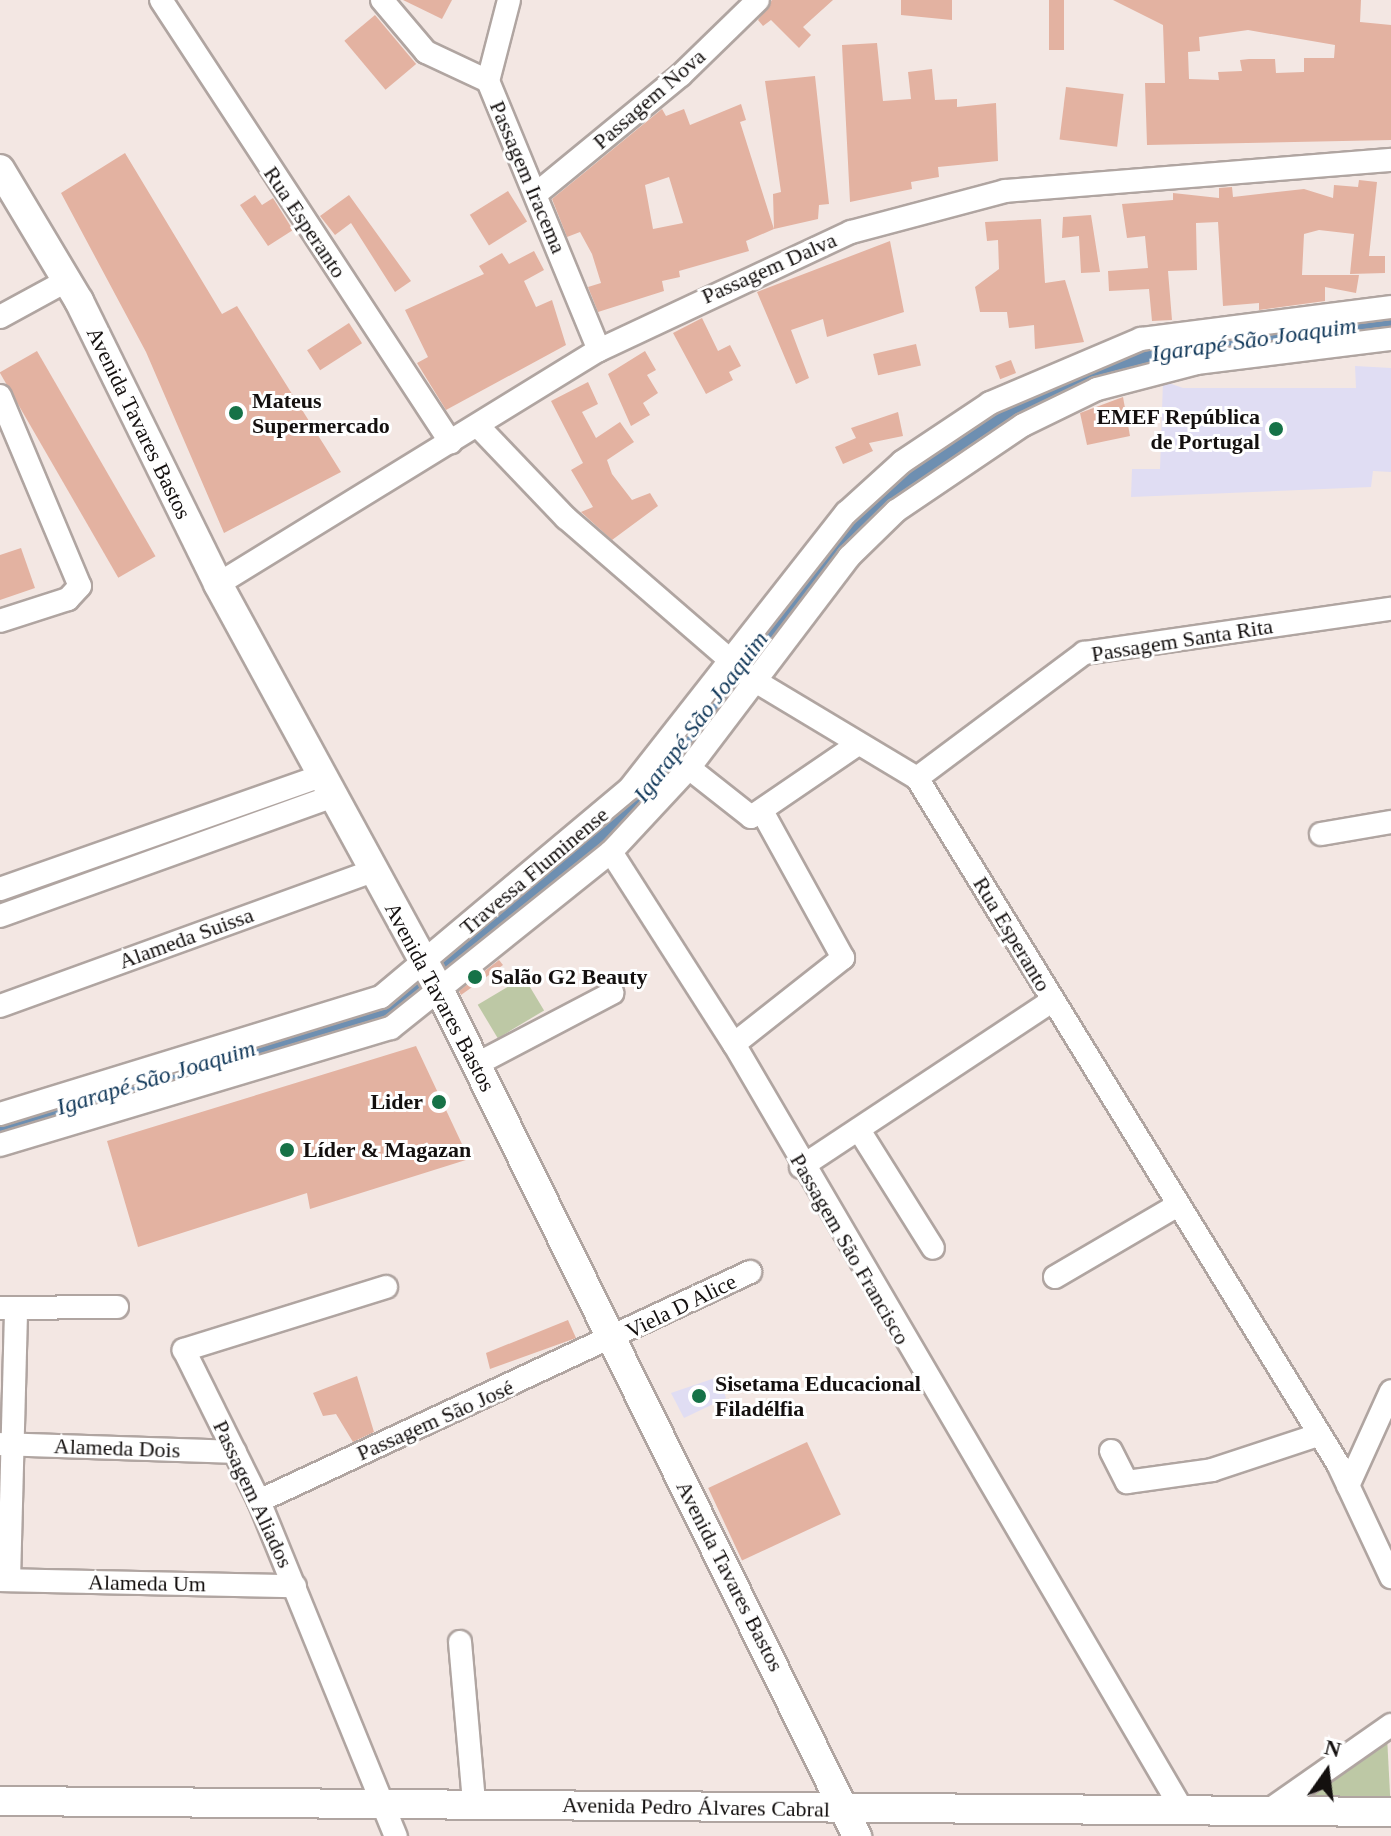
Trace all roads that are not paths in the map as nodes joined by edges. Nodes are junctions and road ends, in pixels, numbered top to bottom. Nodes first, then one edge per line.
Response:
1 (161, 0) edge
2 (382, 0) edge
3 (509, 0) edge
4 (758, 0) edge
5 (488, 81) junction
6 (1391, 160) edge
7 (0, 169) edge
8 (536, 194) junction
9 (66, 281) junction
10 (1391, 307) edge
11 (0, 317) edge
12 (1391, 339) edge
13 (599, 350) junction
14 (0, 396) edge
15 (479, 427) junction
16 (451, 443) junction
17 (218, 584) junction
18 (1391, 609) edge
19 (0, 621) edge
20 (740, 670) junction
21 (858, 744) junction
22 (689, 768) junction
23 (917, 778) junction
24 (330, 785) junction
25 (763, 813) junction
26 (1391, 822) edge
27 (1321, 834) dead end
28 (611, 852) junction
29 (372, 871) junction
30 (0, 889) edge
31 (0, 916) edge
32 (432, 975) junction
33 (612, 993) dead end
34 (1052, 1001) junction
35 (0, 1006) edge
36 (734, 1044) junction
37 (477, 1064) junction
38 (0, 1114) edge
39 (859, 1130) junction
40 (0, 1145) edge
41 (801, 1167) junction
42 (1175, 1207) junction
43 (933, 1248) dead end
44 (750, 1272) dead end
45 (1055, 1277) dead end
46 (386, 1287) dead end
47 (117, 1307) dead end
48 (8, 1308) edge
49 (612, 1340) junction
50 (1391, 1391) edge
51 (1318, 1435) junction
52 (6, 1444) edge
53 (1111, 1451) dead end
54 (235, 1452) junction
55 (1348, 1486) junction
56 (259, 1501) junction
57 (1391, 1577) edge
58 (5, 1580) edge
59 (295, 1586) junction
60 (460, 1642) dead end
61 (1391, 1725) edge
62 (0, 1801) edge
63 (382, 1801) junction
64 (474, 1803) junction
65 (847, 1810) junction
66 (1268, 1811) junction
67 (1391, 1812) edge
68 (1184, 1813) junction
69 (396, 1836) edge
70 (857, 1836) edge

1 - 16 street, Rua Esperanto
2 - 5 street
3 - 5 street, Passagem Iracema
4 - 8 street, Passagem Nova
5 - 8 street, Passagem Iracema
6 - 13 street, Passagem Dalva
7 - 9 main road, Avenida Tavares Bastos
8 - 13 street, Passagem Iracema
9 - 11 street
9 - 17 main road, Avenida Tavares Bastos
10 - 20 street, Travessa Fluminense
12 - 20 street
13 - 15 street, Passagem Dalva
14 - 19 street
15 - 16 street, Passagem Dalva
15 - 20 street, Rua Esperanto
16 - 17 street, Passagem Dalva
17 - 24 main road, Avenida Tavares Bastos
18 - 23 street, Passagem Santa Rita
20 - 21 street, Rua Esperanto
20 - 22 street
20 - 32 street, Travessa Fluminense
21 - 23 street, Rua Esperanto
21 - 25 street
22 - 25 street
22 - 28 street
23 - 34 street, Rua Esperanto
24 - 29 main road, Avenida Tavares Bastos
24 - 30 street
24 - 31 street
25 - 36 street
26 - 27 street
28 - 32 street
28 - 36 street, Passagem São Francisco
29 - 32 main road, Avenida Tavares Bastos
29 - 35 street, Alameda Suissa
32 - 37 main road, Avenida Tavares Bastos
32 - 38 street, Travessa Fluminense
32 - 40 street
33 - 37 street
34 - 39 street
34 - 42 street, Rua Esperanto
36 - 41 street, Passagem São Francisco
37 - 49 main road, Avenida Tavares Bastos
39 - 41 street
39 - 43 street
41 - 68 street, Passagem São Francisco
42 - 45 street
42 - 51 street, Rua Esperanto
44 - 49 street, Viela D Alice
46 - 54 street, Passagem Aliados
47 - 48 street
48 - 52 street
49 - 56 street, Passagem São José
49 - 65 main road, Avenida Tavares Bastos
50 - 55 street
51 - 53 street
51 - 55 street, Rua Esperanto
52 - 54 street, Alameda Dois
52 - 58 street
54 - 56 street, Passagem Aliados
55 - 57 street, Rua Esperanto
56 - 59 street, Passagem Aliados
58 - 59 street, Alameda Um
59 - 63 street, Passagem Aliados
60 - 64 street
61 - 66 street
62 - 63 main road, Avenida Pedro Álvares Cabral
63 - 64 main road, Avenida Pedro Álvares Cabral
63 - 69 street, Passagem Aliados
64 - 65 main road, Avenida Pedro Álvares Cabral
65 - 68 main road, Avenida Pedro Álvares Cabral
65 - 70 main road, Avenida Tavares Bastos
66 - 67 main road, Avenida Pedro Álvares Cabral
66 - 68 main road, Avenida Pedro Álvares Cabral

